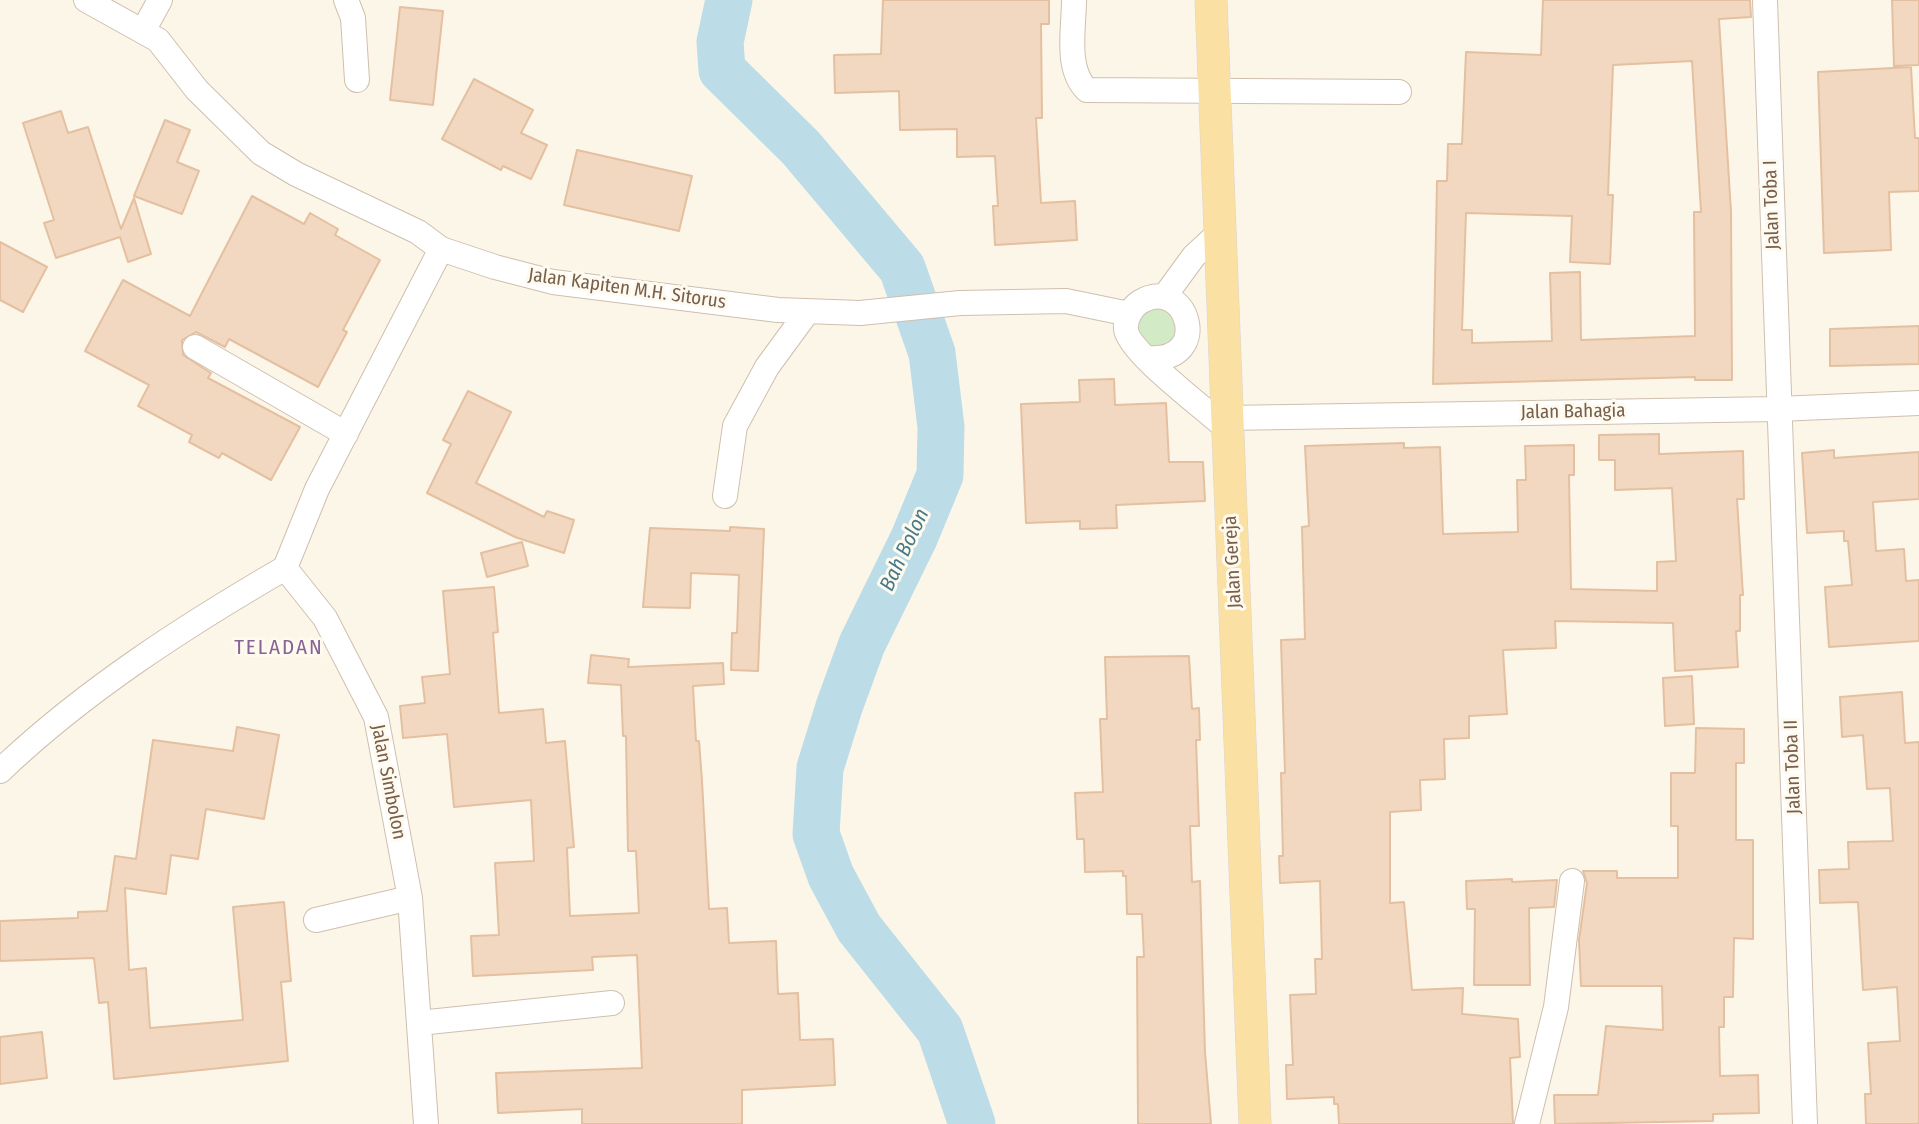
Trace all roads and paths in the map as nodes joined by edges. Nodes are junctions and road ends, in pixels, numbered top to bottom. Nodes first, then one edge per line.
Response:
1 (86, 0) edge
2 (160, 0) edge
3 (346, 0) edge
4 (1074, 0) edge
5 (1211, 0) edge
6 (1765, 0) edge
7 (143, 31) junction
8 (357, 80) dead end
9 (1216, 89) junction
10 (1399, 92) dead end
11 (1220, 232) junction
12 (441, 249) junction
13 (1164, 297) junction
14 (808, 311) junction
15 (1129, 314) junction
16 (1222, 317) junction
17 (1189, 328) junction
18 (195, 347) dead end
19 (1149, 358) junction
20 (1919, 403) edge
21 (1778, 409) junction
22 (1226, 424) junction
23 (346, 434) junction
24 (725, 496) dead end
25 (285, 568) junction
26 (0, 771) edge
27 (1572, 881) dead end
28 (410, 898) junction
29 (316, 920) dead end
30 (612, 1003) dead end
31 (419, 1023) junction
32 (426, 1124) edge
33 (1255, 1124) edge
34 (1527, 1124) edge
35 (1805, 1124) edge

1 - 7 street, Jalan Kapiten M.H. Sitorus
2 - 7 street
3 - 8 street
4 - 9 street
5 - 9 main road, Jalan Gereja
6 - 21 street, Jalan Toba I
7 - 12 street, Jalan Kapiten M.H. Sitorus
9 - 10 street
9 - 11 main road, Jalan Gereja
11 - 13 street
11 - 16 main road, Jalan Gereja
12 - 14 street, Jalan Kapiten M.H. Sitorus
12 - 23 street
13 - 15 street
13 - 17 street
14 - 15 street, Jalan Kapiten M.H. Sitorus
14 - 24 street
15 - 19 street
16 - 17 street
16 - 22 main road, Jalan Gereja
17 - 19 street
18 - 23 street
19 - 22 street
20 - 21 street, Jalan Bahagia
21 - 22 street, Jalan Bahagia
21 - 35 street, Jalan Toba II
22 - 33 main road, Jalan Gereja
23 - 25 street
25 - 26 street
25 - 28 street, Jalan Simbolon
27 - 34 street
28 - 29 street
28 - 31 street, Jalan Simbolon
30 - 31 street
31 - 32 street, Jalan Simbolon

